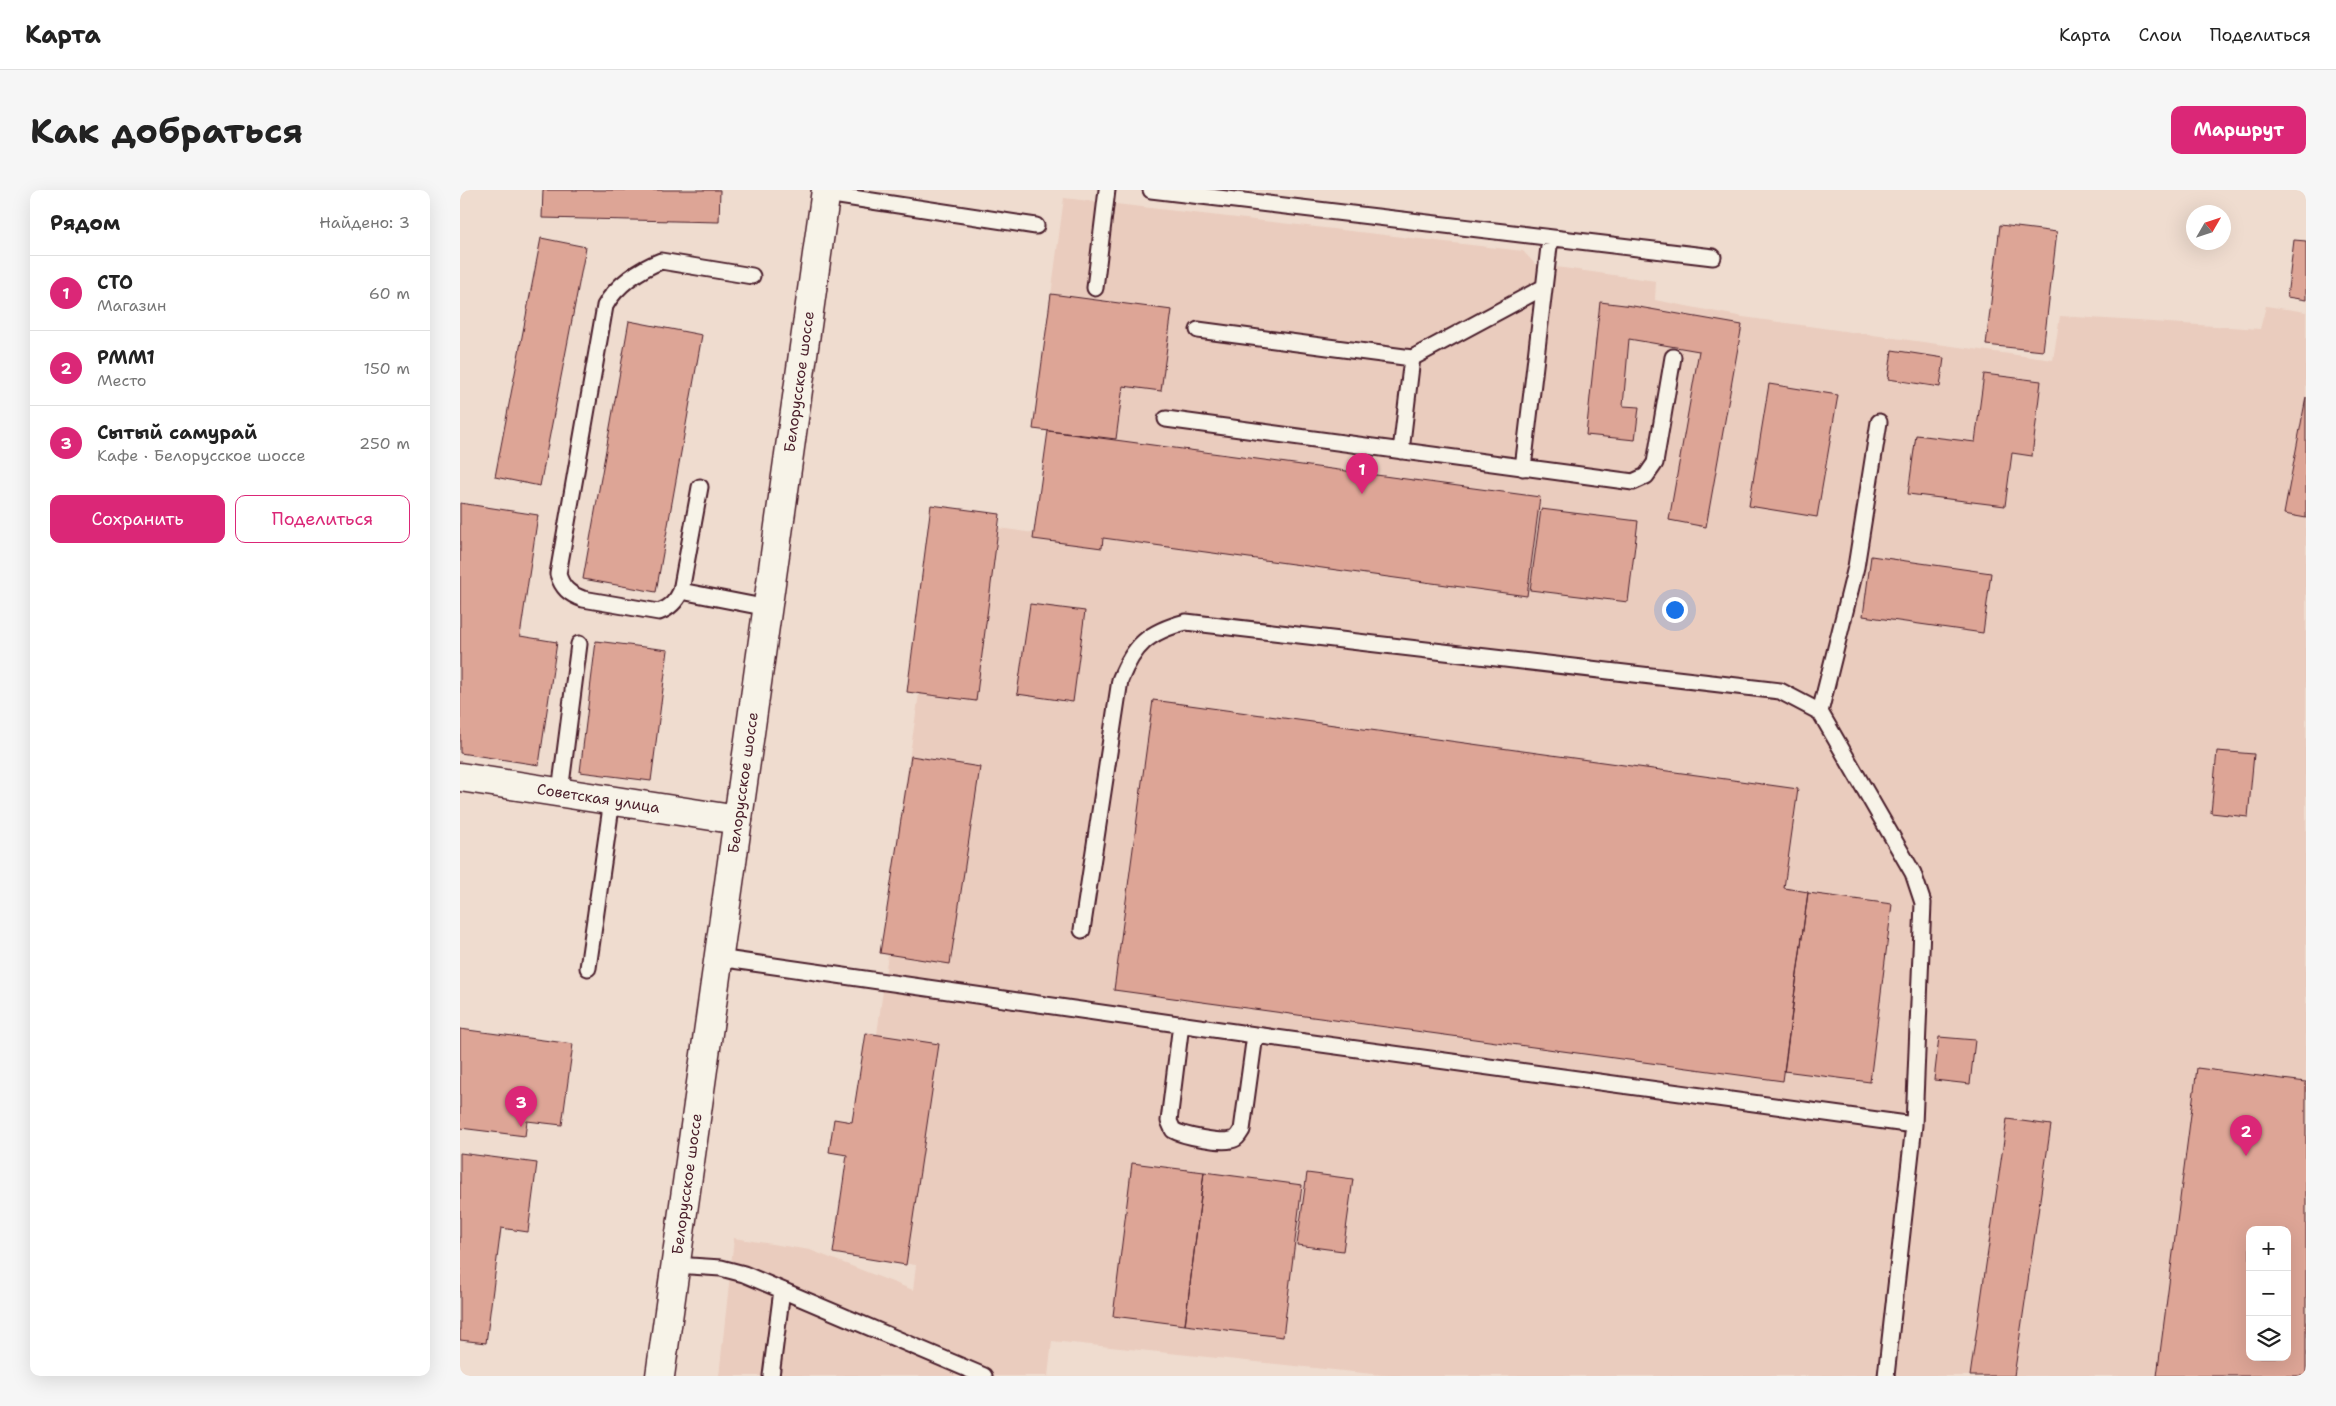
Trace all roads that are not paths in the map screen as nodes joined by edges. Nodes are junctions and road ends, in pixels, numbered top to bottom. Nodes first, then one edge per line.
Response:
1 (1107, 190) edge
2 (1151, 190) edge
3 (826, 192) edge
4 (1036, 226) dead end
5 (1550, 238) junction
6 (1713, 257) dead end
7 (752, 276) dead end
8 (1544, 287) junction
9 (1095, 288) dead end
10 (1198, 330) dead end
11 (1673, 357) dead end
12 (1412, 358) junction
13 (1166, 419) dead end
14 (1879, 422) dead end
15 (1401, 451) junction
16 (1523, 468) junction
17 (700, 487) dead end
18 (681, 591) junction
19 (768, 608) junction
20 (579, 644) dead end
21 (1820, 712) junction
22 (460, 777) edge
23 (560, 792) junction
24 (612, 800) junction
25 (738, 820) junction
26 (1082, 930) dead end
27 (718, 958) junction
28 (588, 968) dead end
29 (1181, 1024) junction
30 (1255, 1035) junction
31 (1914, 1125) junction
32 (674, 1265) junction
33 (782, 1290) junction
34 (660, 1376) edge
35 (771, 1376) edge
36 (984, 1376) edge
37 (1886, 1376) edge

1 - 9 lane
2 - 5 lane
3 - 4 lane
3 - 19 street, Белорусское шоссе
5 - 6 lane
5 - 8 lane
7 - 18 lane
8 - 12 lane
8 - 16 lane
10 - 12 lane
11 - 16 lane
12 - 15 lane
13 - 15 lane
14 - 21 lane
15 - 16 lane
17 - 18 lane
18 - 19 lane
19 - 25 street, Белорусское шоссе
20 - 23 lane
21 - 26 lane
21 - 31 lane
22 - 23 street, Советская улица
23 - 24 street, Советская улица
24 - 25 street, Советская улица
24 - 28 lane
25 - 27 street, Белорусское шоссе
27 - 29 lane
27 - 32 street, Белорусское шоссе
29 - 30 lane
29 - 30 lane
30 - 31 lane
31 - 37 lane
32 - 33 lane
32 - 34 street, Белорусское шоссе
33 - 35 lane
33 - 36 lane

